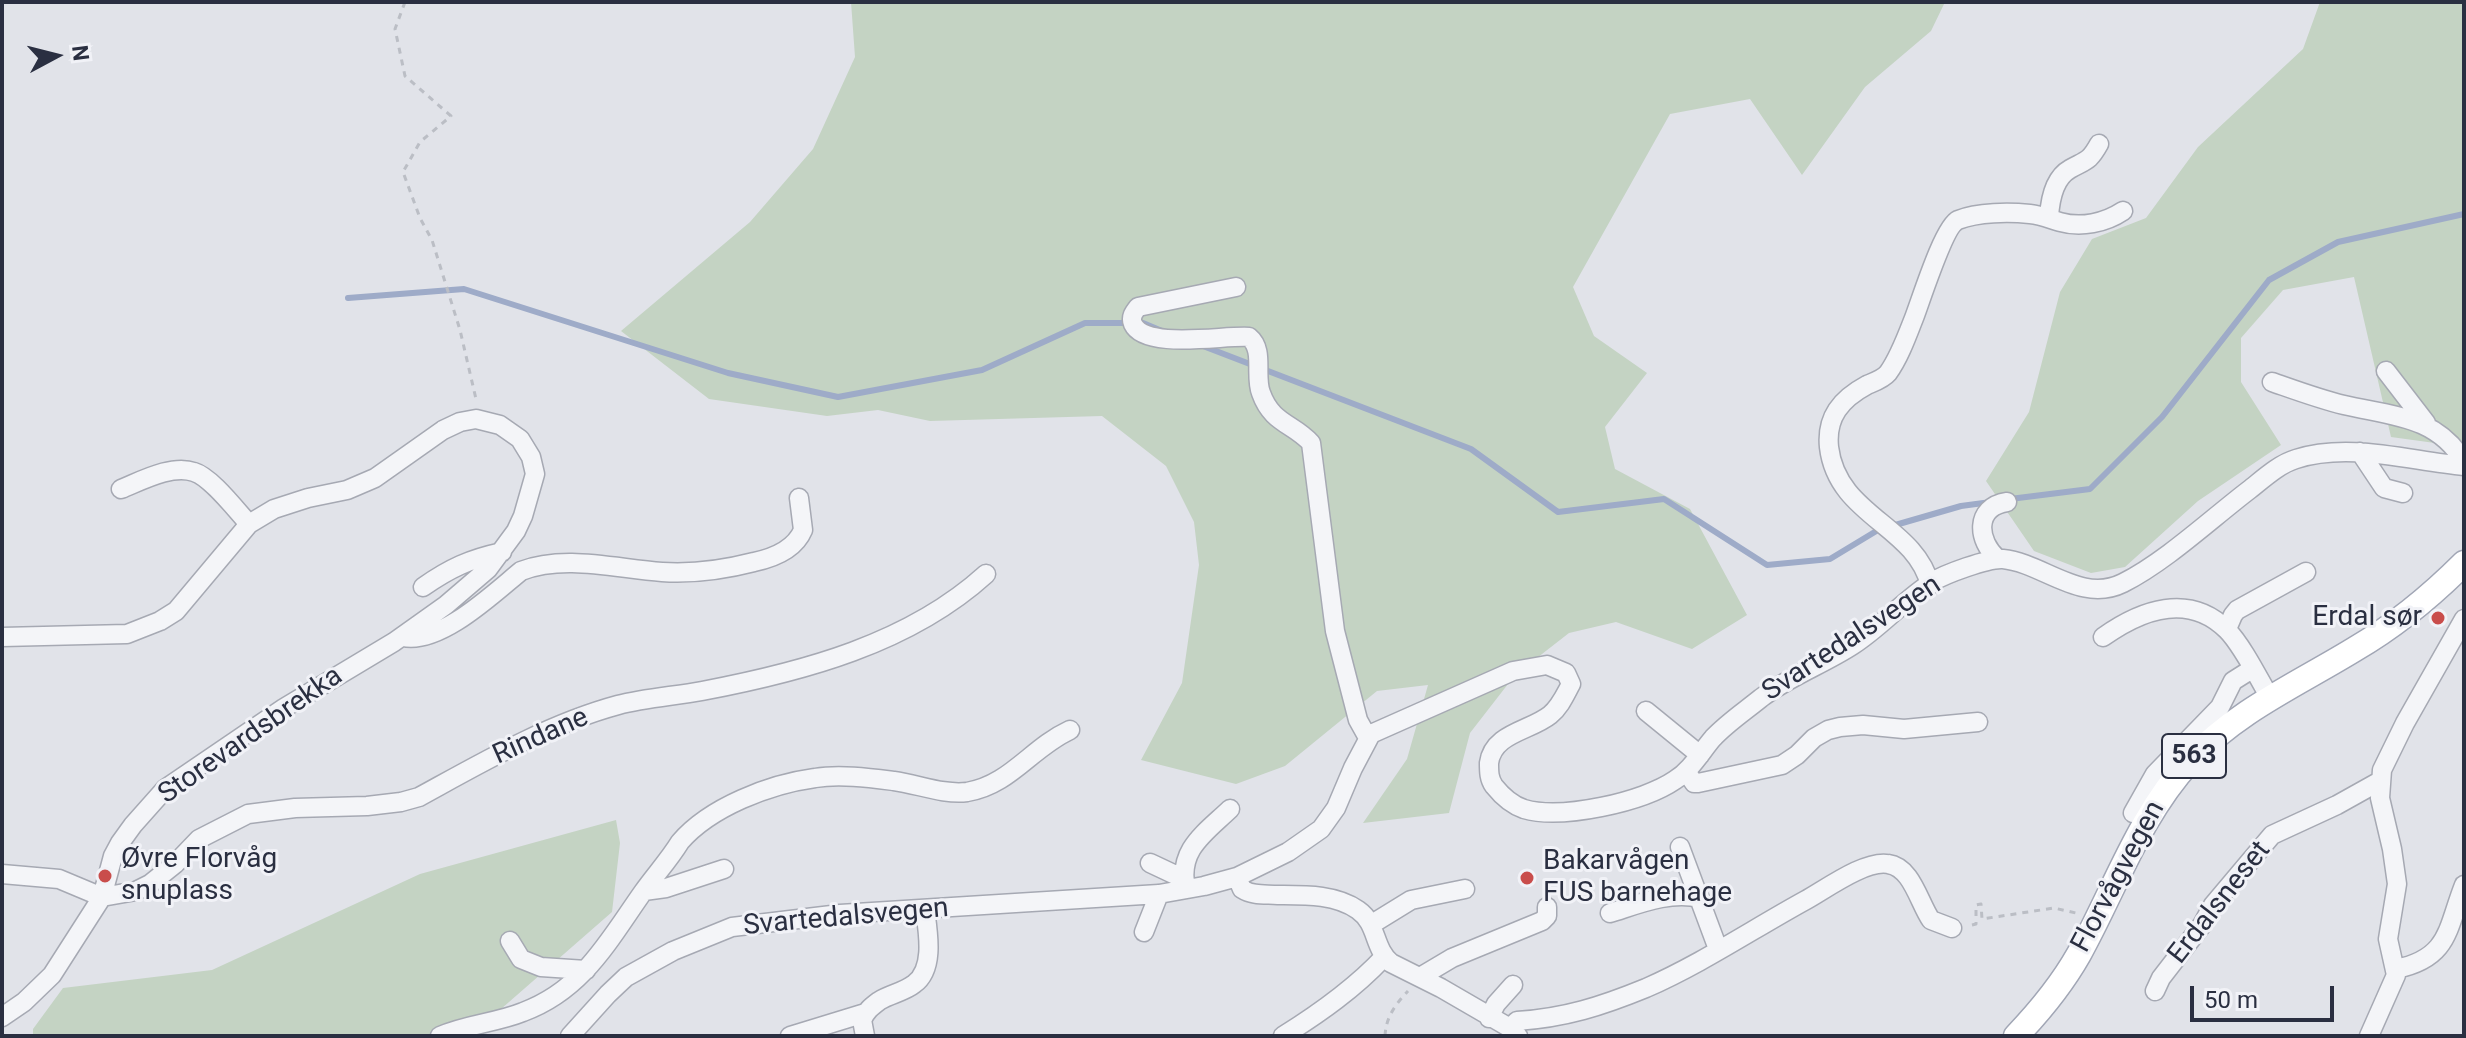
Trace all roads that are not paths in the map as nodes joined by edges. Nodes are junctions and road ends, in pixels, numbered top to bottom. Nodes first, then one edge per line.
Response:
1 (2099, 144) dead end
2 (2123, 211) dead end
3 (2049, 217) junction
4 (1236, 287) dead end
5 (2386, 371) dead end
6 (2272, 382) dead end
7 (2431, 428) junction
8 (2360, 452) junction
9 (2464, 464) edge
10 (121, 489) dead end
11 (2403, 493) dead end
12 (799, 498) dead end
13 (2007, 502) dead end
14 (249, 524) junction
15 (502, 552) junction
16 (1998, 559) junction
17 (2464, 563) edge
18 (2306, 572) dead end
19 (986, 574) dead end
20 (1930, 585) junction
21 (423, 587) dead end
22 (2464, 619) edge
23 (2227, 629) junction
24 (400, 636) junction
25 (2, 637) edge
26 (2103, 637) dead end
27 (2459, 642) edge
28 (2252, 669) junction
29 (2270, 698) junction
30 (1646, 711) dead end
31 (1978, 722) dead end
32 (1070, 730) dead end
33 (1368, 738) junction
34 (1700, 755) junction
35 (1686, 771) junction
36 (2380, 781) junction
37 (1230, 809) dead end
38 (2133, 813) dead end
39 (1680, 847) dead end
40 (1150, 863) dead end
41 (724, 869) dead end
42 (2, 874) edge
43 (1237, 877) junction
44 (1185, 884) junction
45 (2464, 885) edge
46 (1465, 889) dead end
47 (644, 891) junction
48 (1159, 894) junction
49 (102, 897) junction
50 (1700, 898) junction
51 (1547, 907) dead end
52 (925, 910) junction
53 (1610, 913) dead end
54 (1372, 924) junction
55 (1952, 928) road end
56 (1144, 932) dead end
57 (510, 941) dead end
58 (1718, 949) junction
59 (1384, 957) junction
60 (2396, 969) junction
61 (586, 970) junction
62 (1420, 977) junction
63 (1513, 985) dead end
64 (2155, 991) dead end
65 (865, 1013) junction
66 (2, 1017) edge
67 (1489, 1018) junction
68 (1514, 1032) edge
69 (440, 1036) edge
70 (570, 1036) edge
71 (790, 1036) edge
72 (865, 1036) edge
73 (1283, 1036) edge
74 (2016, 1036) edge
75 (2369, 1036) edge

1 - 3 street
2 - 3 street
3 - 20 street
4 - 33 street
5 - 7 street
6 - 7 street
7 - 9 street
8 - 9 street
8 - 11 street
8 - 16 street
10 - 14 street
12 - 24 street, Storevardsbrekka
13 - 16 street
14 - 15 street, Storevardsbrekka
14 - 25 street
15 - 21 street
15 - 24 street, Storevardsbrekka
16 - 20 street, Svartedalsvegen
17 - 29 main road, Florvågvegen / 563
18 - 23 street
19 - 49 street, Rindane
20 - 34 street, Svartedalsvegen
22 - 27 street
23 - 26 street
23 - 28 street
24 - 49 street, Storevardsbrekka
27 - 36 street
28 - 29 street
28 - 38 street
29 - 74 main road, Florvågvegen / 563
30 - 34 street
31 - 35 street
32 - 47 street
33 - 35 street, Svartedalsvegen
33 - 43 street, Svartedalsvegen
34 - 35 street, Svartedalsvegen
36 - 60 street
36 - 64 street, Erdalsneset
37 - 44 street
39 - 50 street
40 - 44 street
41 - 47 street
42 - 49 street
43 - 44 street, Svartedalsvegen
43 - 54 street
44 - 48 street, Svartedalsvegen
45 - 60 street
46 - 54 street
47 - 61 street
48 - 52 street, Svartedalsvegen
48 - 56 street
49 - 66 street, Storevardsbrekka
50 - 53 street
50 - 58 street
51 - 62 street
52 - 65 street
52 - 70 street, Svartedalsvegen
54 - 59 street
55 - 58 street
57 - 61 street
58 - 68 street
59 - 62 street
59 - 73 street
60 - 75 street
61 - 69 street
62 - 67 street
63 - 67 street
65 - 71 street
65 - 72 street
67 - 68 street

